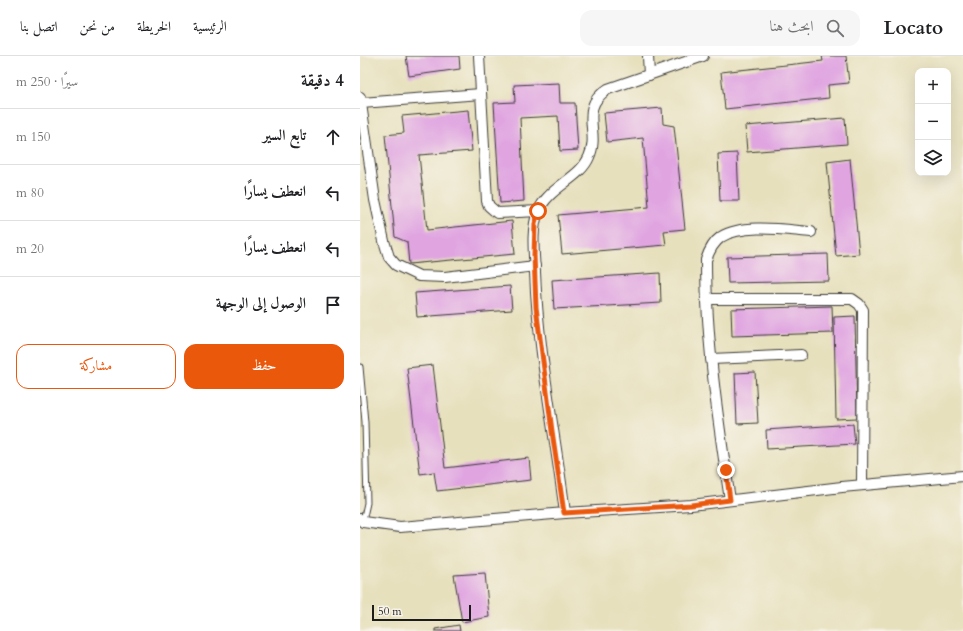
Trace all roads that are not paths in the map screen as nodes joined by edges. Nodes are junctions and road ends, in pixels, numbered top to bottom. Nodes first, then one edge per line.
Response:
1 (479, 56) edge
2 (648, 56) edge
3 (704, 56) edge
4 (648, 75) junction
5 (481, 94) junction
6 (360, 100) edge
7 (538, 211) junction
8 (811, 232) dead end
9 (535, 266) junction
10 (706, 299) junction
11 (801, 355) dead end
12 (711, 359) junction
13 (360, 367) edge
14 (963, 476) edge
15 (862, 485) junction
16 (730, 500) junction
17 (564, 513) junction
18 (361, 521) edge

1 - 5 street
2 - 4 street
3 - 4 street
4 - 7 street
5 - 6 street
5 - 7 street
6 - 9 street
7 - 9 street
8 - 10 street
9 - 17 street
10 - 12 street
10 - 15 street
11 - 12 street
12 - 16 street
13 - 18 lane
14 - 15 street
15 - 16 street
16 - 17 street
17 - 18 street

